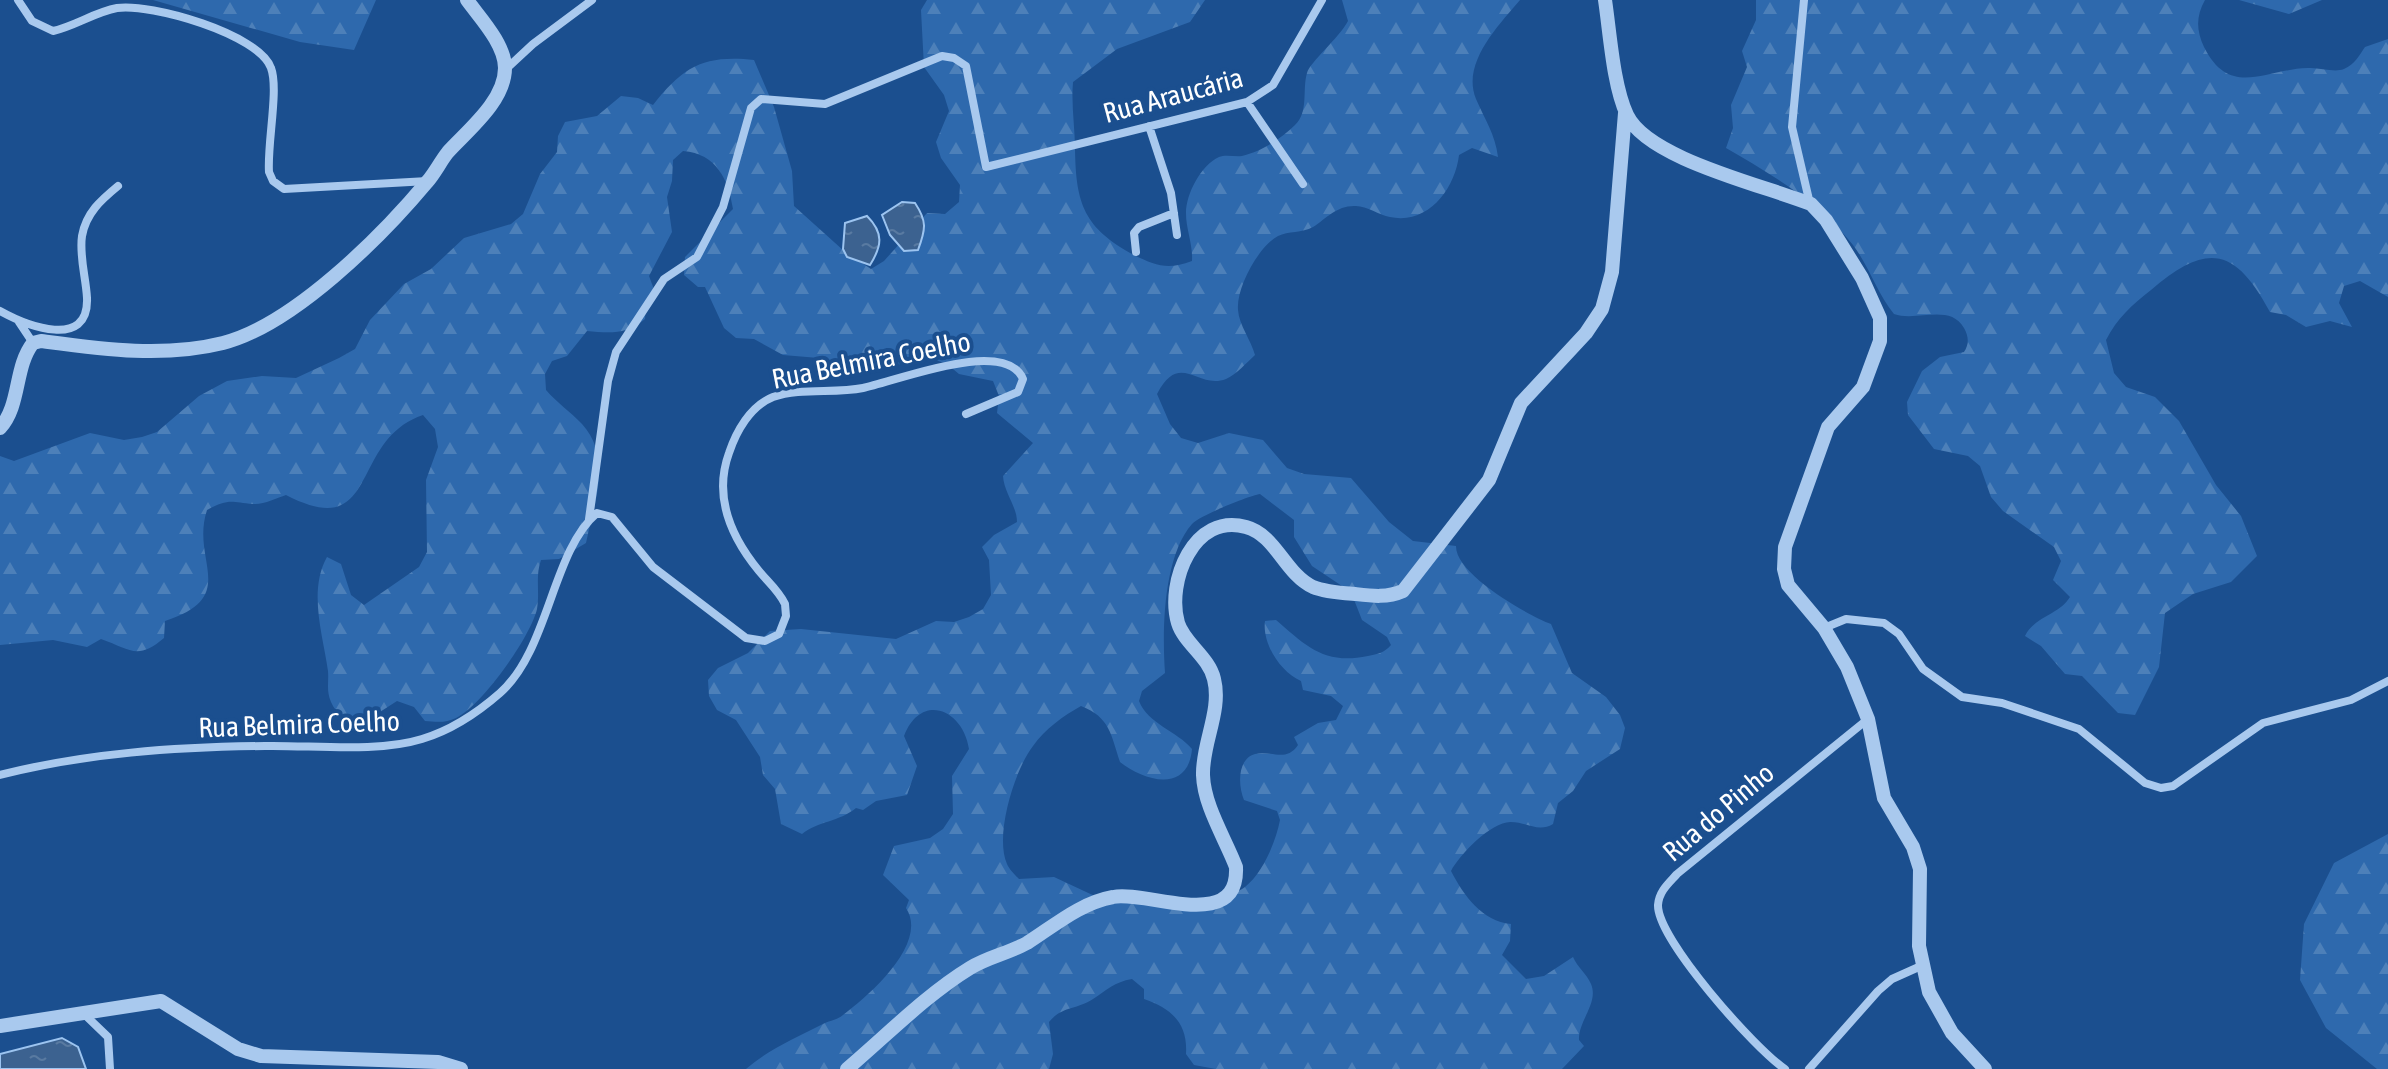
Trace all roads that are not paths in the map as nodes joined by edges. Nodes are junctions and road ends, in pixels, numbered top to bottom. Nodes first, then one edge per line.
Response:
1 (18, 0) edge
2 (467, 0) edge
3 (592, 0) edge
4 (1322, 0) edge
5 (1605, 0) edge
6 (1804, 0) edge
7 (506, 70) junction
8 (1247, 102) junction
9 (1625, 113) junction
10 (1149, 126) junction
11 (429, 180) junction
12 (1303, 184) dead end
13 (118, 186) dead end
14 (1811, 204) junction
15 (1174, 213) junction
16 (1177, 235) dead end
17 (1136, 252) dead end
18 (0, 311) edge
19 (18, 321) junction
20 (33, 343) junction
21 (966, 414) dead end
22 (0, 428) edge
23 (589, 520) junction
24 (1824, 628) junction
25 (2388, 681) edge
26 (1868, 719) junction
27 (0, 775) edge
28 (1921, 966) junction
29 (82, 1011) junction
30 (0, 1026) edge
31 (110, 1069) edge
32 (461, 1069) edge
33 (847, 1069) edge
34 (1785, 1069) edge
35 (1809, 1069) edge
36 (1985, 1069) edge

1 - 11 street
2 - 7 street
3 - 7 street
4 - 8 street, Rua Araucária
5 - 9 street
6 - 14 street
7 - 11 street
8 - 10 street, Rua Araucária
8 - 12 street
9 - 14 street
9 - 33 street
10 - 15 street
10 - 23 street, Rua Araucária
11 - 20 street
13 - 19 street
14 - 24 street
15 - 16 street
15 - 17 street
18 - 19 street
19 - 20 street
20 - 22 street
21 - 23 street, Rua Belmira Coelho
23 - 27 street, Rua Belmira Coelho
24 - 25 street
24 - 26 street
26 - 28 street
26 - 34 street, Rua do Pinho
28 - 35 street
28 - 36 street
29 - 30 street
29 - 31 street
29 - 32 street

